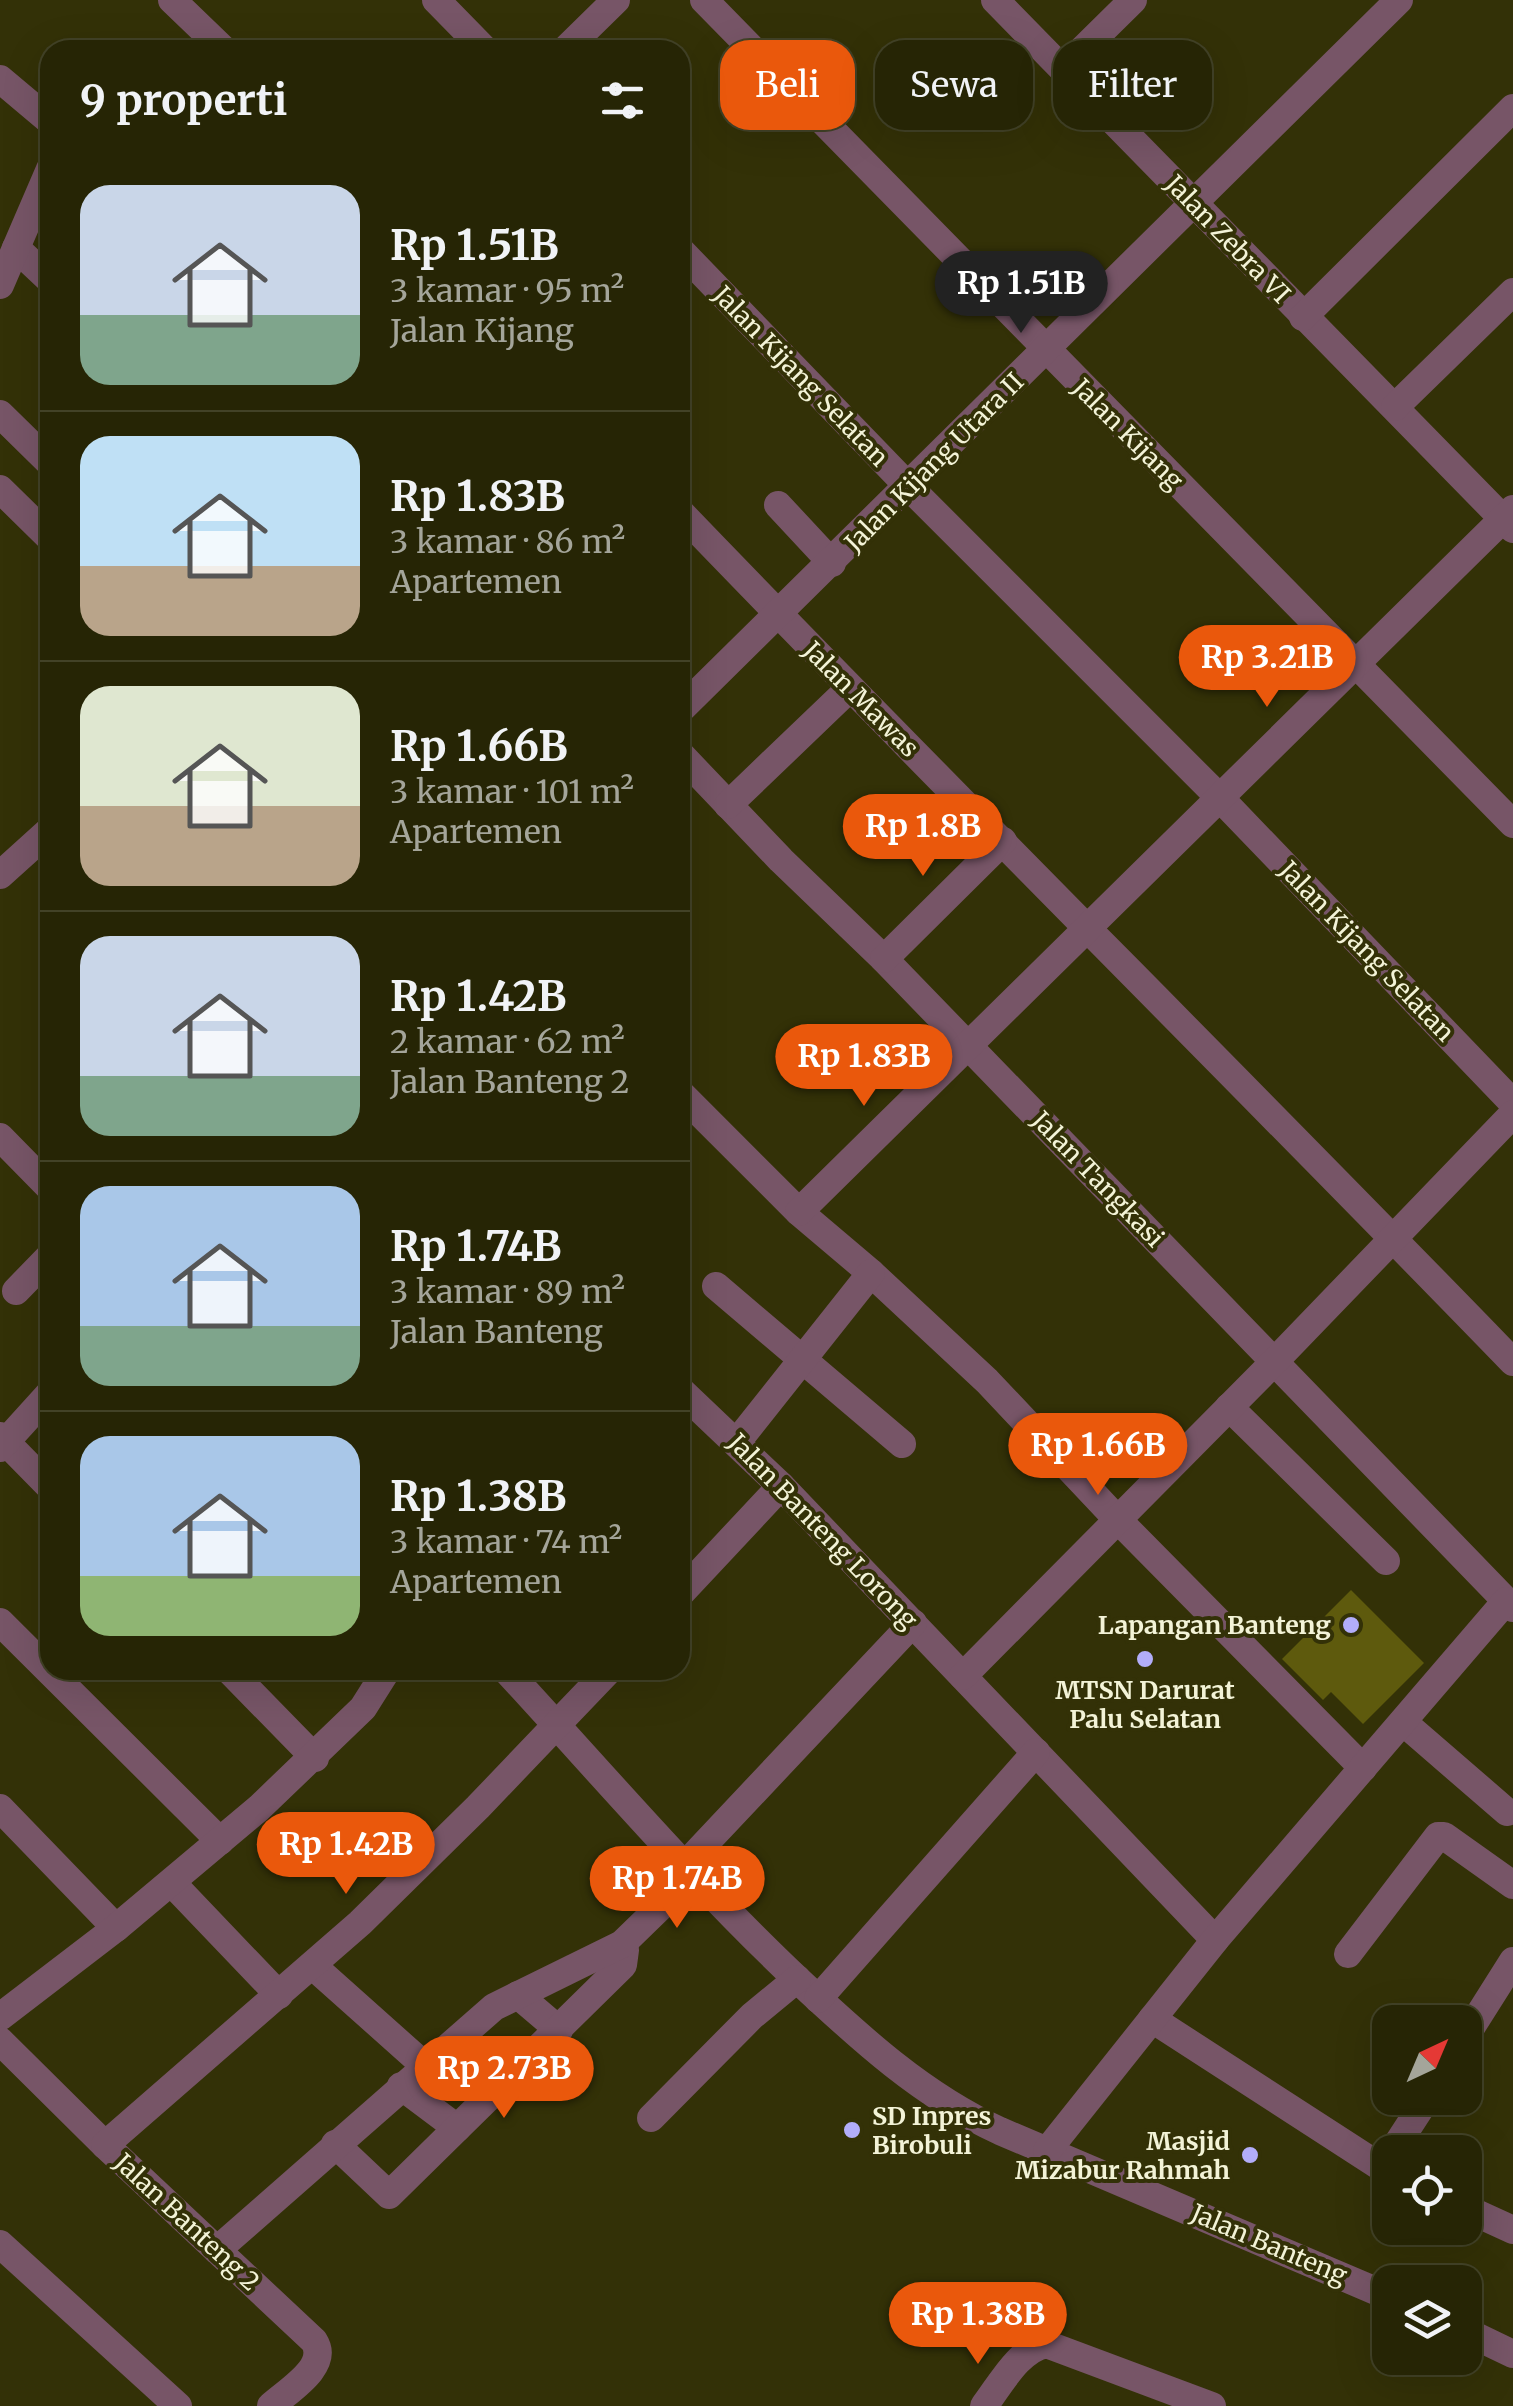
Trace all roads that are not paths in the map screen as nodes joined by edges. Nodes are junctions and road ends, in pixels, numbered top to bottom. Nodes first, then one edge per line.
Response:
1 (172, 0) edge
2 (436, 0) edge
3 (616, 0) edge
4 (704, 0) edge
5 (996, 0) edge
6 (1132, 0) edge
7 (1398, 0) edge
8 (214, 40) edge
9 (475, 40) edge
10 (575, 40) edge
11 (1092, 40) edge
12 (1053, 59) edge
13 (0, 79) edge
14 (1513, 108) edge
15 (40, 112) edge
16 (1123, 130) edge
17 (40, 192) edge
18 (1194, 203) junction
19 (16, 248) junction
20 (690, 260) edge
21 (40, 271) edge
22 (0, 285) edge
23 (1513, 292) edge
24 (1304, 317) junction
25 (1046, 352) junction
26 (1395, 407) junction
27 (0, 414) edge
28 (40, 452) edge
29 (909, 487) junction
30 (0, 489) edge
31 (778, 505) dead end
32 (1510, 519) edge
33 (690, 522) edge
34 (40, 528) edge
35 (832, 563) junction
36 (780, 616) junction
37 (1356, 662) junction
38 (849, 690) junction
39 (690, 701) edge
40 (690, 765) edge
41 (1220, 798) junction
42 (728, 805) junction
43 (1513, 824) edge
44 (40, 839) edge
45 (1003, 841) junction
46 (0, 875) edge
47 (1085, 927) junction
48 (884, 959) junction
49 (968, 1046) junction
50 (690, 1103) edge
51 (1513, 1103) edge
52 (1513, 1114) edge
53 (0, 1138) edge
54 (40, 1178) edge
55 (799, 1212) junction
56 (1394, 1239) junction
57 (40, 1266) edge
58 (871, 1273) junction
59 (716, 1286) dead end
60 (16, 1291) dead end
61 (1276, 1361) junction
62 (802, 1362) junction
63 (1513, 1362) edge
64 (690, 1399) edge
65 (40, 1402) edge
66 (1229, 1408) junction
67 (2, 1442) edge
68 (737, 1442) junction
69 (902, 1444) dead end
70 (40, 1478) edge
71 (781, 1486) junction
72 (1117, 1519) junction
73 (1386, 1562) dead end
74 (690, 1583) edge
75 (1509, 1605) edge
76 (0, 1622) edge
77 (914, 1623) junction
78 (40, 1662) edge
79 (963, 1676) junction
80 (58, 1680) edge
81 (239, 1680) edge
82 (380, 1680) edge
83 (515, 1680) edge
84 (600, 1680) edge
85 (1403, 1722) junction
86 (557, 1725) junction
87 (1036, 1752) junction
88 (315, 1758) junction
89 (1363, 1768) junction
90 (0, 1808) edge
91 (1507, 1812) dead end
92 (220, 1841) junction
93 (688, 1871) junction
94 (172, 1883) junction
95 (1513, 1884) edge
96 (116, 1928) junction
97 (1215, 1940) junction
98 (622, 1944) junction
99 (1348, 1954) dead end
100 (1513, 1961) edge
101 (313, 1966) junction
102 (797, 1979) junction
103 (279, 1995) junction
104 (518, 1995) junction
105 (818, 1998) junction
106 (1482, 2010) edge
107 (0, 2018) edge
108 (1152, 2019) junction
109 (559, 2030) junction
110 (0, 2040) edge
111 (424, 2066) junction
112 (401, 2086) junction
113 (651, 2118) dead end
114 (457, 2128) junction
115 (335, 2144) junction
116 (105, 2145) junction
117 (1046, 2151) junction
118 (1372, 2152) edge
119 (1482, 2216) edge
120 (1513, 2230) edge
121 (0, 2244) edge
122 (217, 2250) junction
123 (1372, 2289) edge
124 (1482, 2340) edge
125 (1513, 2354) edge
126 (178, 2406) edge
127 (271, 2406) edge
128 (984, 2406) edge
129 (1212, 2406) edge

1 - 8 street
2 - 9 street
3 - 10 street
4 - 25 street, Jalan Kijang
5 - 12 street, Jalan Zebra VI
6 - 11 street
7 - 18 street, Jalan Kijang Utara II
13 - 15 street
14 - 24 street
16 - 18 street, Jalan Zebra VI
17 - 19 street
18 - 24 street, Jalan Zebra VI
18 - 25 street, Jalan Kijang Utara II
19 - 21 street
19 - 22 street
20 - 29 street, Jalan Kijang Selatan
23 - 26 street
24 - 26 street, Jalan Zebra VI
25 - 29 street, Jalan Kijang Utara II
25 - 37 street, Jalan Kijang
26 - 32 street, Jalan Zebra VI
27 - 28 street
29 - 35 street, Jalan Kijang Utara II
29 - 41 street, Jalan Kijang Selatan
30 - 34 street
31 - 35 street
32 - 37 street
33 - 36 street, Jalan Mawas
35 - 36 street, Jalan Kijang Utara II
36 - 38 street, Jalan Mawas
36 - 39 street, Jalan Kijang Utara II
37 - 41 street
37 - 43 street, Jalan Kijang
38 - 42 street
38 - 45 street, Jalan Mawas
40 - 42 street, Jalan Tangkasi
41 - 47 street
41 - 51 street, Jalan Kijang Selatan
42 - 48 street, Jalan Tangkasi
44 - 46 street
45 - 47 street, Jalan Mawas
45 - 48 street
47 - 49 street
47 - 56 street, Jalan Mawas
48 - 49 street, Jalan Tangkasi
49 - 55 street
49 - 61 street, Jalan Tangkasi
50 - 55 street
52 - 56 street
53 - 54 street
55 - 58 street
56 - 61 street
56 - 63 street, Jalan Mawas
57 - 60 street
58 - 62 street
58 - 72 street
59 - 62 street
61 - 66 street
61 - 75 street, Jalan Tangkasi
62 - 68 street
62 - 69 street
64 - 68 street, Jalan Banteng Lorong
65 - 67 street
66 - 72 street
66 - 73 street
67 - 70 street
68 - 71 street, Jalan Banteng Lorong
71 - 74 street
71 - 77 street, Jalan Banteng Lorong
72 - 79 street
72 - 89 street
75 - 85 street
76 - 78 street
77 - 79 street, Jalan Banteng Lorong
77 - 93 street
79 - 87 street, Jalan Banteng Lorong
80 - 92 street
81 - 88 street
82 - 88 street
83 - 86 street, Jalan Banteng
84 - 86 street
85 - 89 street
85 - 91 street
86 - 93 street, Jalan Banteng
86 - 101 street
87 - 97 street, Jalan Banteng Lorong
87 - 105 street
88 - 92 street
89 - 97 street
90 - 96 street
92 - 94 street
93 - 98 street
93 - 102 street, Jalan Banteng
94 - 96 street
94 - 103 street
95 - 99 street
96 - 107 street
97 - 108 street
98 - 104 street
98 - 109 street
100 - 106 street
101 - 103 street
101 - 111 street
102 - 105 street, Jalan Banteng
102 - 113 street
103 - 116 street
104 - 109 street
104 - 111 street
105 - 117 street, Jalan Banteng
108 - 117 street
108 - 118 street
109 - 114 street
110 - 116 street, Jalan Banteng 2
111 - 112 street
112 - 114 street
112 - 115 street
114 - 115 street
115 - 122 street
116 - 122 street, Jalan Banteng 2
117 - 123 street, Jalan Banteng
119 - 120 street
121 - 126 street
122 - 127 street, Jalan Banteng 2
124 - 125 street
128 - 129 street

